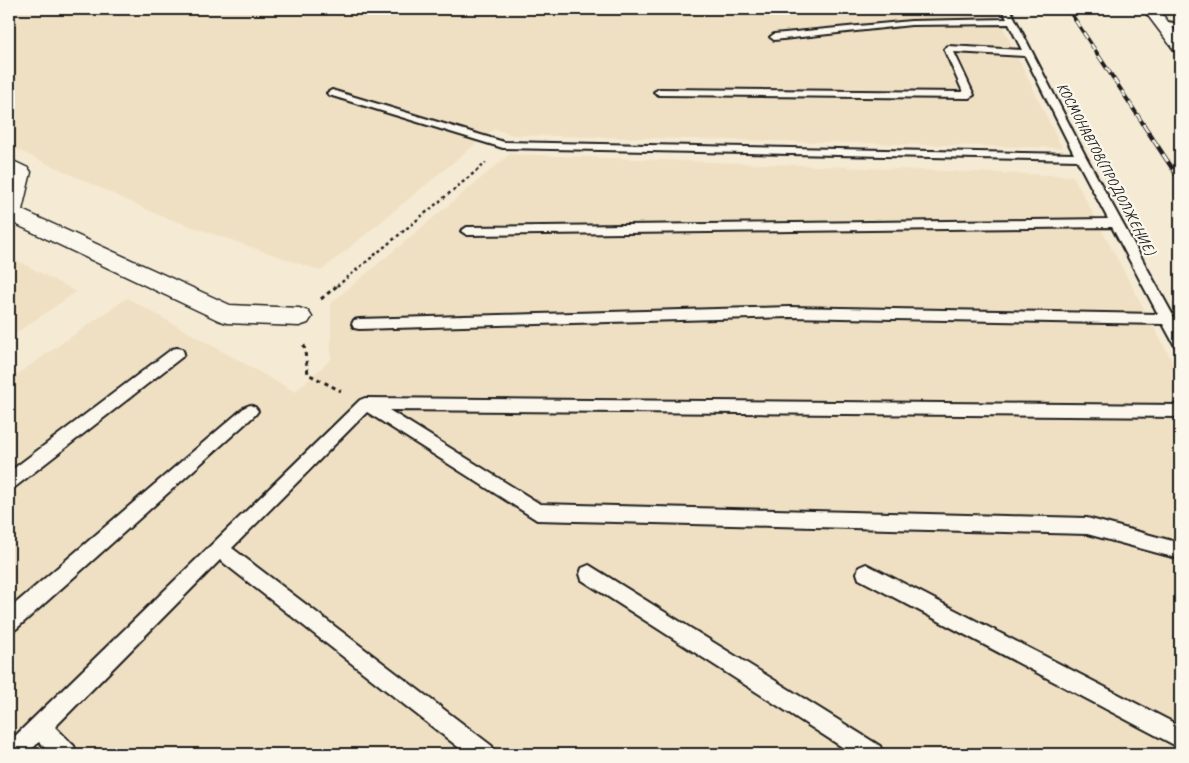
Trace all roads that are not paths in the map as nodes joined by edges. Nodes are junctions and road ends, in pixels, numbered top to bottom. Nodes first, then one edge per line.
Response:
1 (1006, 9) edge
2 (1150, 9) edge
3 (1012, 21) junction
4 (1161, 24) junction
5 (1180, 26) edge
6 (774, 37) dead end
7 (1180, 46) edge
8 (1028, 53) junction
9 (659, 92) dead end
10 (332, 93) dead end
11 (1081, 157) junction
12 (9, 165) edge
13 (9, 213) edge
14 (1117, 223) junction
15 (467, 231) dead end
16 (299, 317) road end
17 (1168, 319) junction
18 (359, 324) dead end
19 (1180, 342) edge
20 (177, 353) dead end
21 (365, 404) junction
22 (250, 411) dead end
23 (1180, 412) edge
24 (9, 482) edge
25 (218, 548) junction
26 (1180, 551) edge
27 (866, 573) dead end
28 (589, 574) dead end
29 (9, 622) edge
30 (40, 727) junction
31 (1180, 737) edge
32 (12, 754) edge
33 (66, 754) edge
34 (484, 754) edge
35 (872, 754) edge

1 - 3 lane, КОСМОНАВТОВ(ПРОДОЛЖЕНИЕ)
2 - 4 street
3 - 6 lane
3 - 8 lane, КОСМОНАВТОВ(ПРОДОЛЖЕНИЕ)
4 - 5 lane
4 - 7 street
8 - 9 lane
8 - 11 lane, КОСМОНАВТОВ(ПРОДОЛЖЕНИЕ)
10 - 11 lane
11 - 14 lane, КОСМОНАВТОВ(ПРОДОЛЖЕНИЕ)
12 - 13 street
13 - 16 street
14 - 15 lane
14 - 17 lane, КОСМОНАВТОВ(ПРОДОЛЖЕНИЕ)
17 - 18 lane
17 - 19 lane, КОСМОНАВТОВ(ПРОДОЛЖЕНИЕ)
20 - 24 lane
21 - 23 lane
21 - 25 lane
21 - 26 lane
22 - 29 lane
25 - 30 lane
25 - 34 lane
27 - 31 lane
28 - 35 lane
30 - 32 lane
30 - 33 lane

